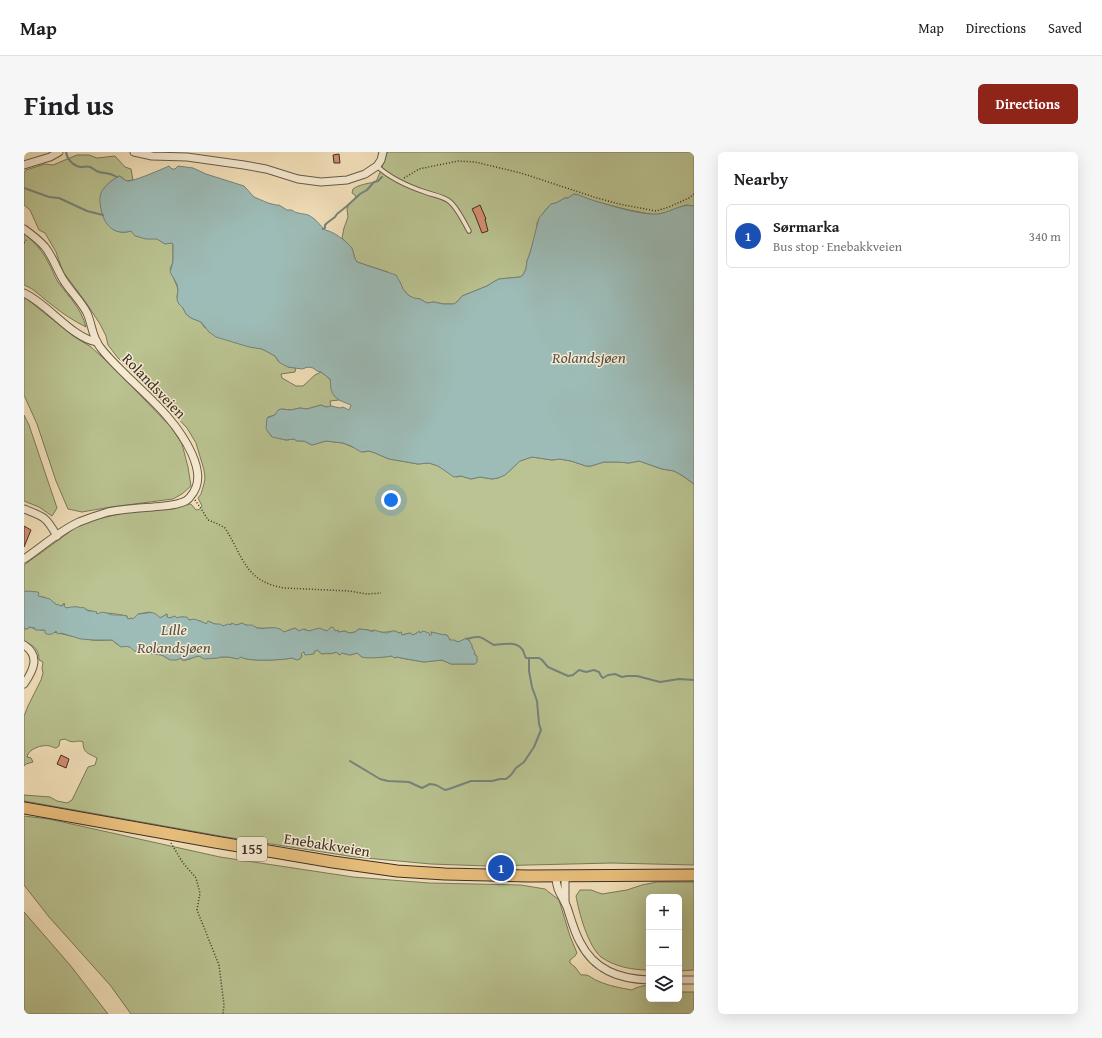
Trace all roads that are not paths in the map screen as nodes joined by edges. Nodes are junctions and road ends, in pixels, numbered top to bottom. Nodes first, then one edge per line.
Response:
1 (59, 152) edge
2 (134, 152) edge
3 (383, 152) edge
4 (24, 165) edge
5 (377, 166) junction
6 (24, 229) edge
7 (469, 231) dead end
8 (24, 293) edge
9 (97, 342) junction
10 (24, 509) edge
11 (57, 536) junction
12 (24, 559) edge
13 (24, 645) edge
14 (24, 684) edge
15 (24, 808) edge
16 (694, 875) edge
17 (560, 876) junction
18 (646, 980) edge
19 (682, 980) edge
20 (694, 980) edge

1 - 4 street
2 - 5 street
3 - 5 street
5 - 7 lane
6 - 9 street, Rolandsveien
8 - 9 street
9 - 11 street, Rolandsveien
10 - 11 street
11 - 12 street
13 - 14 street
15 - 17 main road, Enebakkveien / 155
16 - 17 main road, Enebakkveien / 155
17 - 18 street
19 - 20 street

